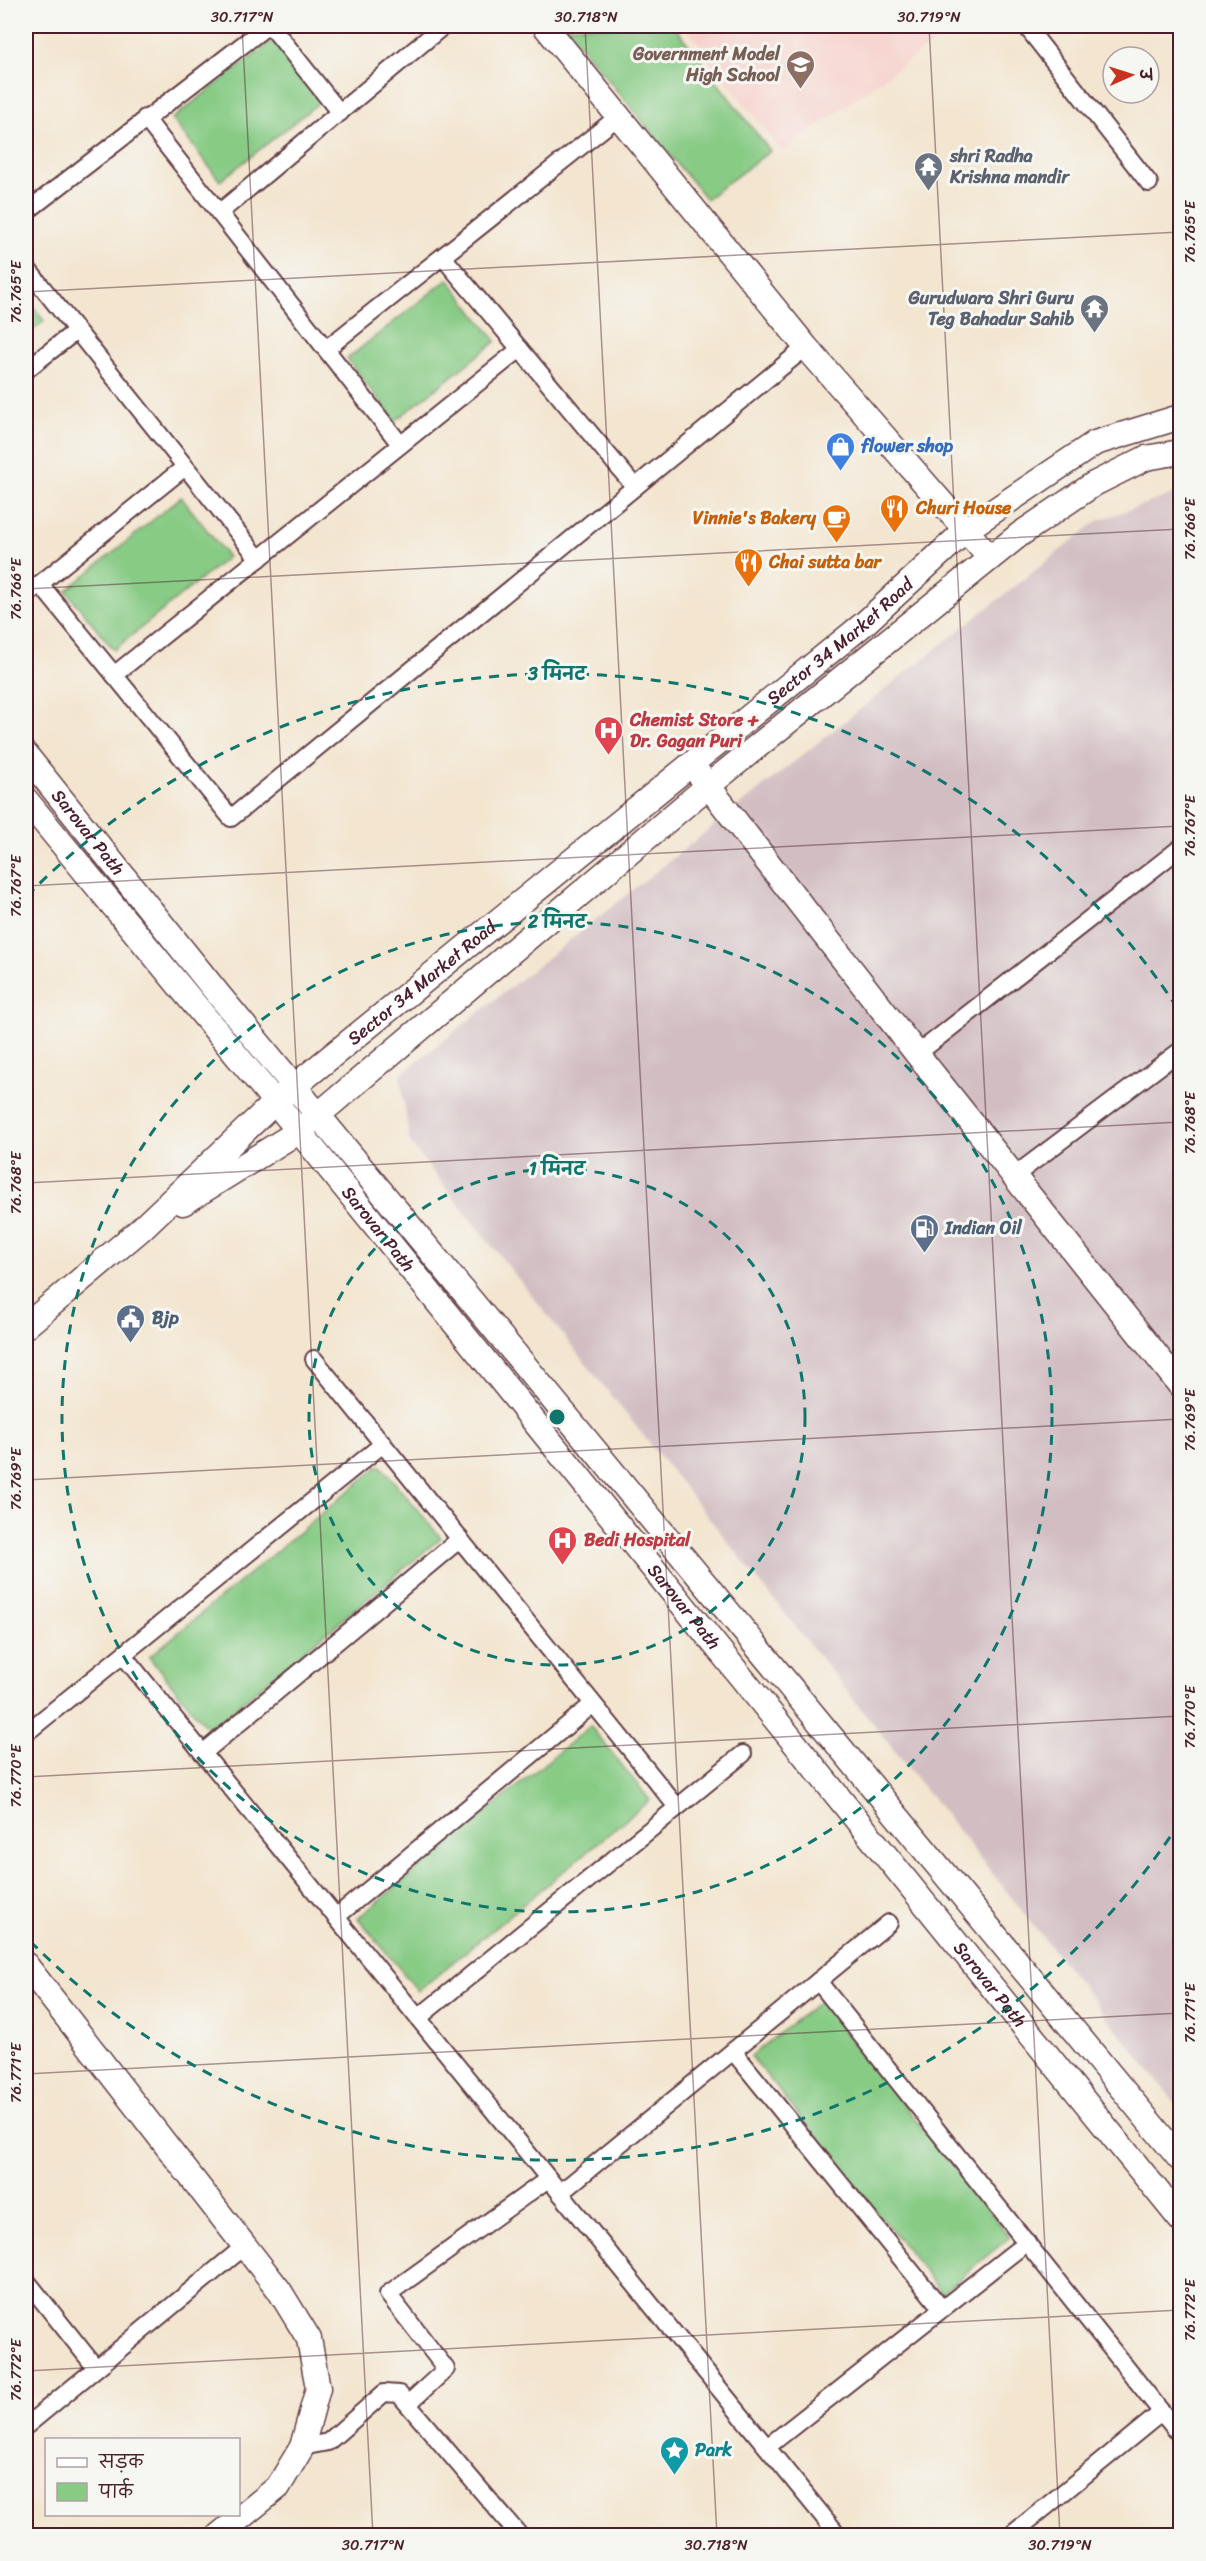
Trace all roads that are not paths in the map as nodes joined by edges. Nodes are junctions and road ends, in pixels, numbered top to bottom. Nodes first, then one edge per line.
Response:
1 (269, 26) edge
2 (443, 26) edge
3 (545, 26) edge
4 (1026, 26) edge
5 (340, 113) junction
6 (619, 116) junction
7 (144, 118) junction
8 (1149, 183) dead end
9 (26, 212) edge
10 (219, 213) junction
11 (443, 257) junction
12 (26, 267) edge
13 (76, 331) junction
14 (806, 347) junction
15 (326, 349) junction
16 (520, 349) junction
17 (26, 370) edge
18 (1180, 417) edge
19 (400, 444) junction
20 (1180, 452) edge
21 (185, 467) junction
22 (635, 487) junction
23 (967, 529) junction
24 (990, 558) junction
25 (259, 559) junction
26 (40, 584) junction
27 (26, 595) edge
28 (114, 675) junction
29 (26, 755) edge
30 (690, 763) junction
31 (708, 786) junction
32 (26, 800) edge
33 (1180, 848) edge
34 (1180, 1052) edge
35 (916, 1054) junction
36 (294, 1085) junction
37 (275, 1102) junction
38 (319, 1114) junction
39 (299, 1131) junction
40 (1014, 1176) junction
41 (140, 1230) junction
42 (26, 1326) edge
43 (314, 1359) dead end
44 (1180, 1385) edge
45 (383, 1444) junction
46 (460, 1539) junction
47 (123, 1655) junction
48 (593, 1704) junction
49 (26, 1732) edge
50 (203, 1753) junction
51 (742, 1754) dead end
52 (677, 1807) junction
53 (336, 1917) junction
54 (889, 1923) dead end
55 (26, 1965) edge
56 (818, 1981) junction
57 (418, 2018) junction
58 (733, 2051) junction
59 (1180, 2159) edge
60 (548, 2179) junction
61 (560, 2193) junction
62 (1180, 2219) edge
63 (1027, 2242) junction
64 (245, 2246) junction
65 (26, 2280) edge
66 (942, 2309) junction
67 (96, 2368) junction
68 (408, 2404) junction
69 (1162, 2412) junction
70 (26, 2426) edge
71 (1180, 2435) edge
72 (302, 2447) junction
73 (767, 2447) junction
74 (218, 2535) edge
75 (520, 2535) edge
76 (839, 2535) edge
77 (1010, 2535) edge

1 - 5 street
1 - 7 street
2 - 5 street
3 - 6 street
4 - 8 street
5 - 10 street
6 - 11 street
6 - 14 street
7 - 9 street
7 - 10 street
10 - 15 street
11 - 15 street
11 - 16 street
12 - 13 street
13 - 17 street
13 - 21 street
14 - 22 street
14 - 23 street
15 - 19 street
16 - 19 street
16 - 22 street
18 - 23 street, Sector 34 Market Road
19 - 25 street
20 - 24 street
21 - 25 street
21 - 26 street
22 - 28 street
23 - 24 street
23 - 30 street, Sector 34 Market Road
24 - 31 street
25 - 28 street
26 - 27 street
26 - 28 street
29 - 36 street, Sarovar Path
30 - 31 street
30 - 36 street, Sector 34 Market Road
31 - 35 street
31 - 38 street
32 - 37 street, Sarovar Path
33 - 35 street
34 - 40 street
35 - 40 street
36 - 37 street, Sector 34 Market Road
36 - 38 street, Sarovar Path
37 - 39 street, Sarovar Path
37 - 41 street, Sector 34 Market Road
38 - 39 street
38 - 59 street, Sarovar Path
39 - 41 street
39 - 62 street, Sarovar Path
40 - 44 street
41 - 42 street
43 - 45 street
45 - 46 street
45 - 47 street
46 - 48 street
46 - 50 street
47 - 49 street
47 - 50 street
48 - 52 street
48 - 53 street
50 - 53 street
51 - 52 street
52 - 57 street
53 - 57 street
54 - 56 street
55 - 64 street
56 - 58 street
56 - 63 street
57 - 60 street
58 - 61 street
58 - 66 street
60 - 61 street
60 - 68 street
61 - 73 street
63 - 66 street
63 - 69 street
64 - 67 street
64 - 72 street
65 - 67 street
66 - 73 street
67 - 70 street
68 - 72 street
68 - 75 street
69 - 71 street
69 - 77 street
72 - 74 street
73 - 76 street

